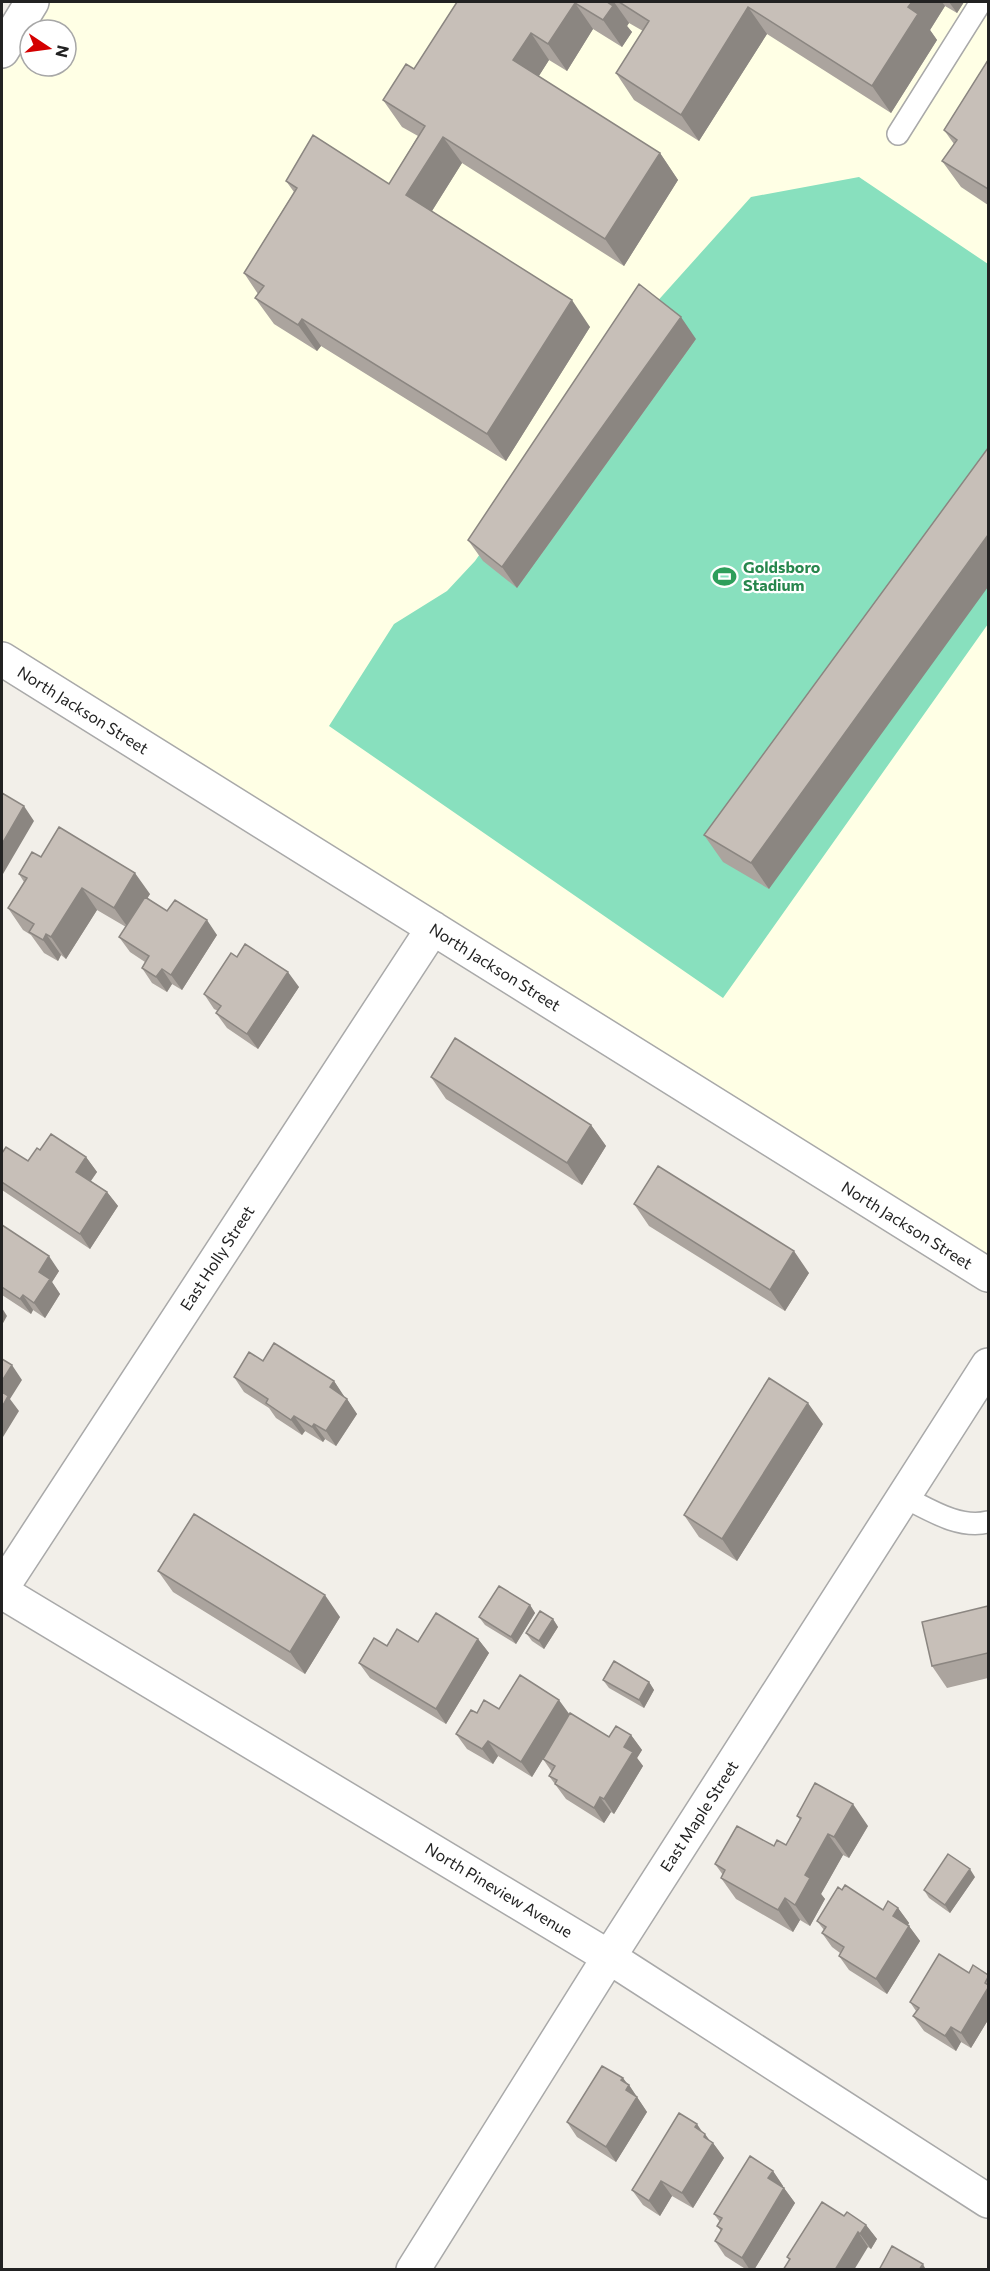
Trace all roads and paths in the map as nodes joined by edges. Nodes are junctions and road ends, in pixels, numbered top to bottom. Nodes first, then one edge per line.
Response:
1 (32, 2) edge
2 (981, 2) edge
3 (2, 51) edge
4 (898, 134) dead end
5 (2, 659) edge
6 (433, 928) junction
7 (988, 1275) edge
8 (988, 1365) edge
9 (904, 1497) junction
10 (988, 1522) edge
11 (2, 1590) edge
12 (609, 1957) junction
13 (988, 2201) edge
14 (413, 2270) edge

1 - 3 street
2 - 4 lane
5 - 6 street, North Jackson Street
6 - 7 street, North Jackson Street
6 - 11 street, East Holly Street
8 - 9 street, East Maple Street
9 - 10 lane
9 - 12 street, East Maple Street
11 - 12 street, North Pineview Avenue
12 - 13 street, North Pineview Avenue
12 - 14 street, East Maple Street

